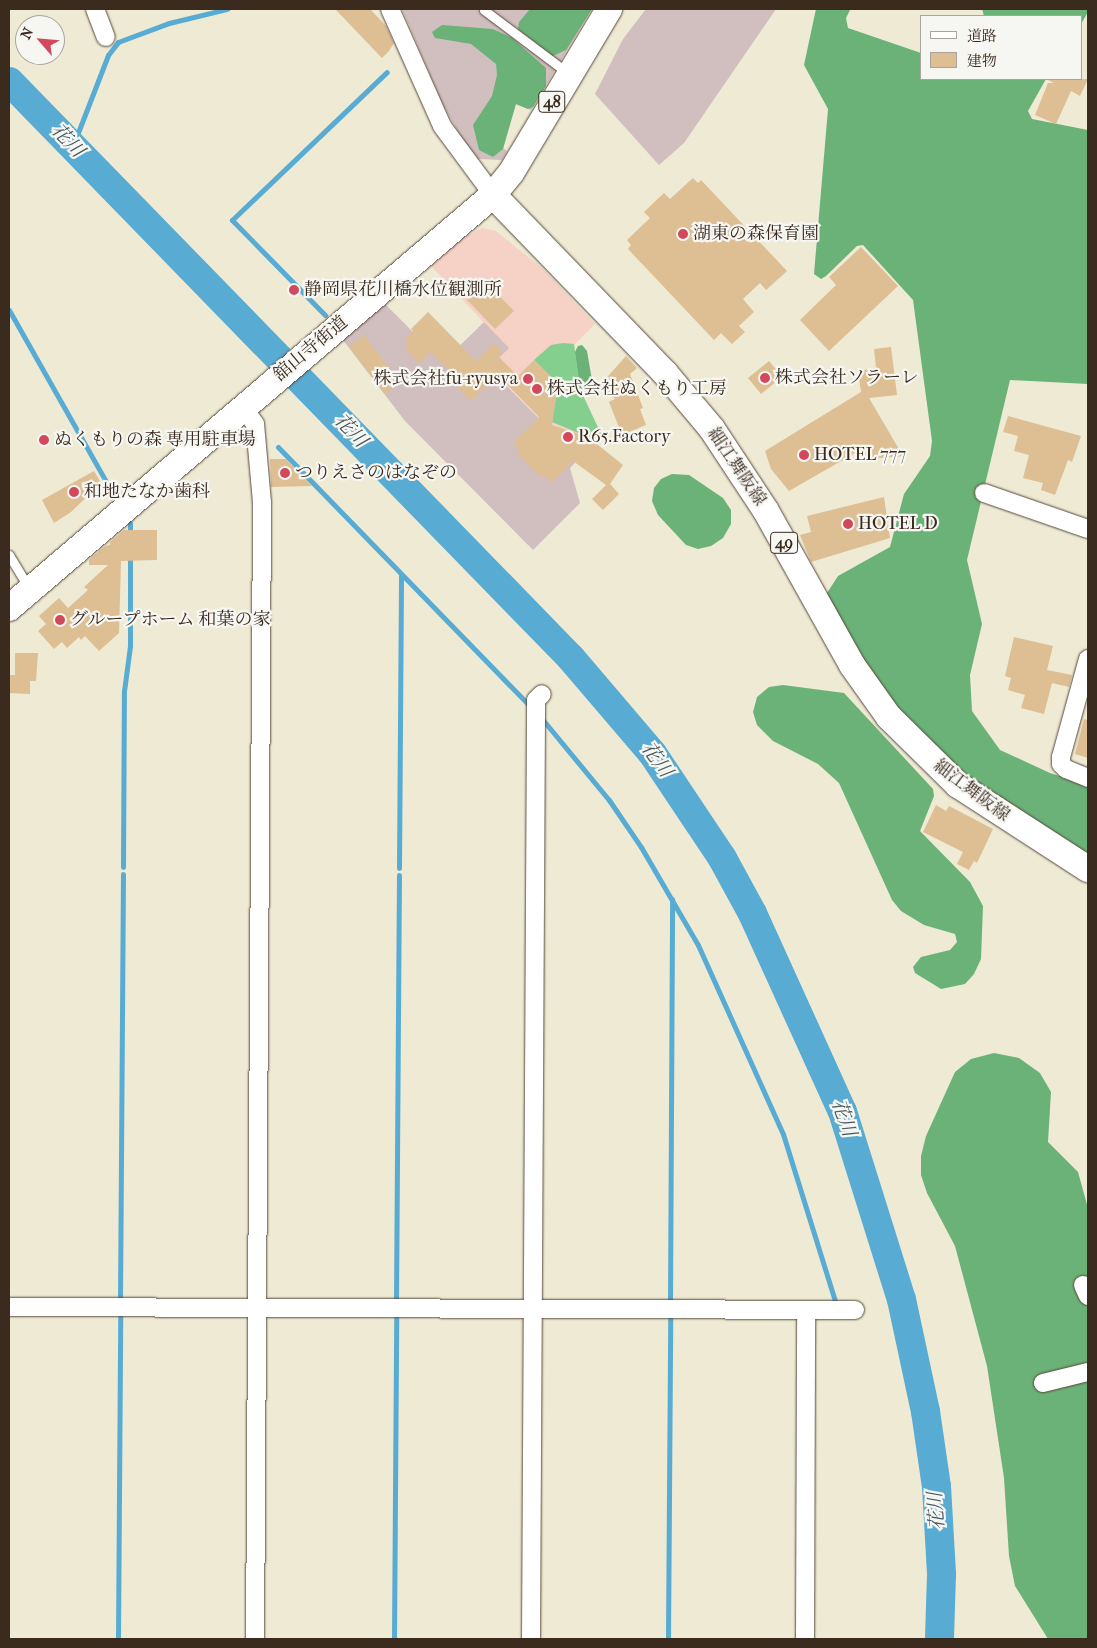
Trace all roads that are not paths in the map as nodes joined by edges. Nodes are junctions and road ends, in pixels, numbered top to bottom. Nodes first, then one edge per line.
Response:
1 (95, 9) edge
2 (390, 9) edge
3 (610, 9) edge
4 (484, 10) dead end
5 (106, 37) dead end
6 (569, 74) junction
7 (493, 195) junction
8 (248, 402) junction
9 (984, 493) dead end
10 (1088, 530) edge
11 (9, 555) edge
12 (30, 590) junction
13 (9, 608) edge
14 (1088, 660) edge
15 (542, 694) dead end
16 (1088, 778) edge
17 (1088, 869) edge
18 (9, 1307) edge
19 (258, 1308) junction
20 (532, 1310) junction
21 (855, 1310) dead end
22 (806, 1311) junction
23 (1088, 1372) edge
24 (1043, 1383) dead end
25 (255, 1639) edge
26 (531, 1639) edge
27 (804, 1639) edge

1 - 5 street
2 - 7 street
3 - 6 main road, 舘山寺街道 / 48
4 - 6 lane
6 - 7 main road, 舘山寺街道 / 48
7 - 8 main road, 舘山寺街道 / 48
7 - 17 main road, 細江舞阪線 / 49
8 - 12 main road, 舘山寺街道 / 48
8 - 19 street
9 - 10 street
11 - 12 lane
12 - 13 main road, 舘山寺街道 / 48
14 - 16 street
15 - 20 street
18 - 19 street
19 - 20 street
19 - 25 street
20 - 22 street
20 - 26 street
21 - 22 street
22 - 27 street
23 - 24 street

